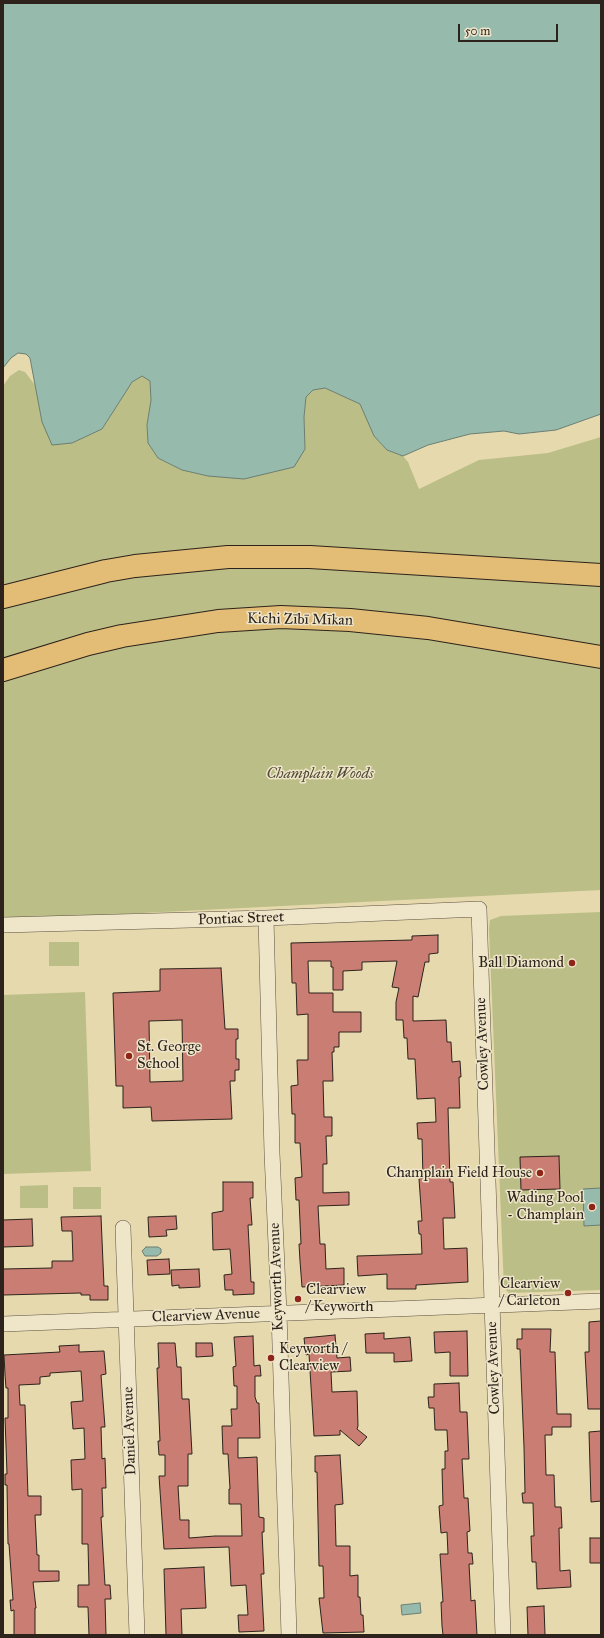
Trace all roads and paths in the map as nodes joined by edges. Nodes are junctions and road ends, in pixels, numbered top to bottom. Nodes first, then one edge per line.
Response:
1 (601, 575) edge
2 (3, 597) edge
3 (601, 657) edge
4 (3, 670) edge
5 (479, 909) joint
6 (266, 918) junction
7 (3, 925) edge
8 (123, 1228) dead end
9 (601, 1301) edge
10 (492, 1305) junction
11 (279, 1313) junction
12 (126, 1319) junction
13 (3, 1324) edge
14 (138, 1635) edge
15 (289, 1635) edge
16 (503, 1635) edge

1 - 2 highway
3 - 4 highway, Kichi Zībī Mīkan
5 - 6 street, Pontiac Street
5 - 10 street, Cowley Avenue
6 - 7 street, Pontiac Street
6 - 11 street, Keyworth Avenue
8 - 12 street, Daniel Avenue
9 - 10 street, Clearview Avenue
10 - 11 street, Clearview Avenue
10 - 16 street, Cowley Avenue
11 - 12 street, Clearview Avenue
11 - 15 street, Keyworth Avenue
12 - 13 street, Clearview Avenue
12 - 14 street, Daniel Avenue

